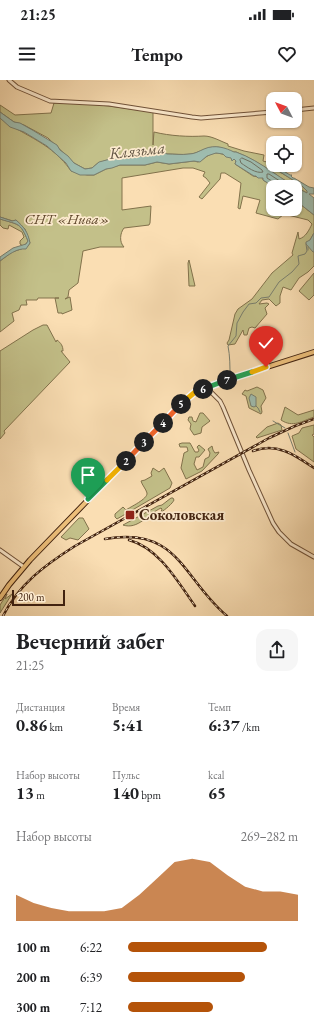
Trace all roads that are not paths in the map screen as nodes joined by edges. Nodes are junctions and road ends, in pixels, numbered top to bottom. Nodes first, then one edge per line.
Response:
1 (10, 80) edge
2 (314, 108) edge
3 (302, 109) edge
4 (266, 113) edge
5 (314, 352) edge
6 (208, 388) junction
7 (0, 550) edge
8 (314, 557) edge
9 (24, 567) junction
10 (0, 598) edge

1 - 4 street
2 - 3 street
5 - 6 main road
6 - 8 street
6 - 9 main road
7 - 9 street
9 - 10 main road

